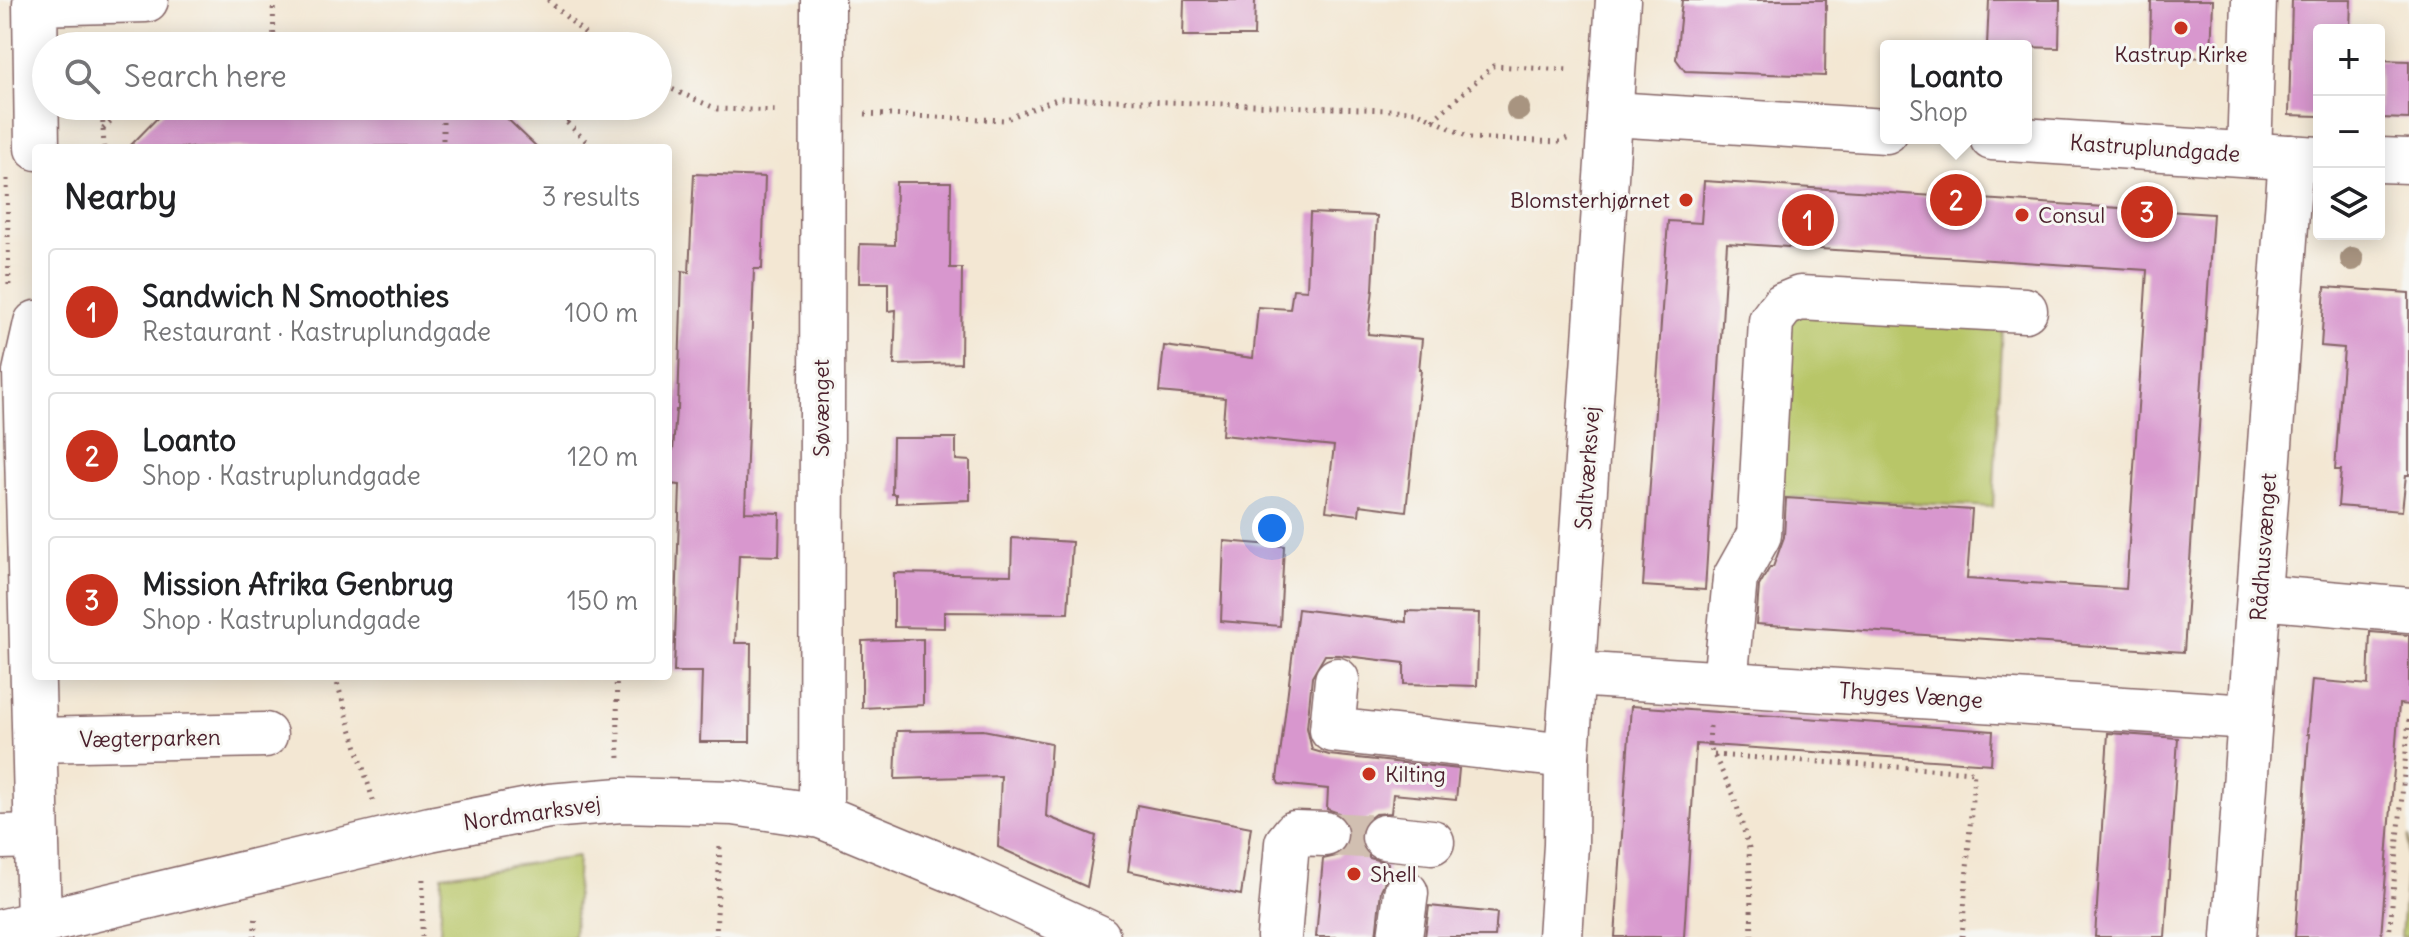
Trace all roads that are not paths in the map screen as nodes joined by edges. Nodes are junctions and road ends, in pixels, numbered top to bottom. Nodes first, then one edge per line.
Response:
1 (146, 0) edge
2 (823, 0) edge
3 (1618, 0) edge
4 (2254, 0) edge
5 (34, 2) edge
6 (35, 32) edge
7 (1612, 114) junction
8 (36, 120) edge
9 (1880, 131) edge
10 (2032, 140) edge
11 (37, 144) edge
12 (2249, 154) junction
13 (2305, 158) edge
14 (2385, 160) edge
15 (2409, 161) edge
16 (2025, 310) dead end
17 (32, 331) edge
18 (12, 372) edge
19 (2259, 597) junction
20 (2409, 610) edge
21 (1573, 674) junction
22 (1337, 680) dead end
23 (1719, 683) junction
24 (2250, 717) junction
25 (265, 735) dead end
26 (35, 740) junction
27 (1567, 756) junction
28 (821, 816) junction
29 (1325, 834) tunnel mouth
30 (18, 836) edge
31 (1384, 837) tunnel mouth
32 (1432, 842) dead end
33 (1406, 893) dead end
34 (20, 927) edge
35 (1098, 937) edge
36 (1279, 937) edge
37 (1400, 937) edge
38 (1560, 937) edge
39 (2234, 937) edge

1 - 5 street
2 - 28 street, Søvænget
3 - 7 street, Saltværksvej
4 - 12 street
5 - 6 street
7 - 9 street
7 - 21 street, Saltværksvej
8 - 11 street
10 - 12 street, Kastruplundgade
12 - 13 street, Kastruplundgade
13 - 19 street, Rådhusvænget
14 - 15 street
16 - 23 street
17 - 18 street
18 - 26 street
19 - 20 street
19 - 24 street, Rådhusvænget
21 - 23 street, Thyges Vænge
21 - 27 street, Saltværksvej
22 - 27 street
23 - 24 street, Thyges Vænge
24 - 39 street, Rådhusvænget
25 - 26 street, Vægterparken
26 - 30 street
27 - 38 street, Saltværksvej
28 - 34 street, Nordmarksvej
28 - 35 street, Nordmarksvej
29 - 36 street
30 - 34 street
31 - 32 street
33 - 37 street

